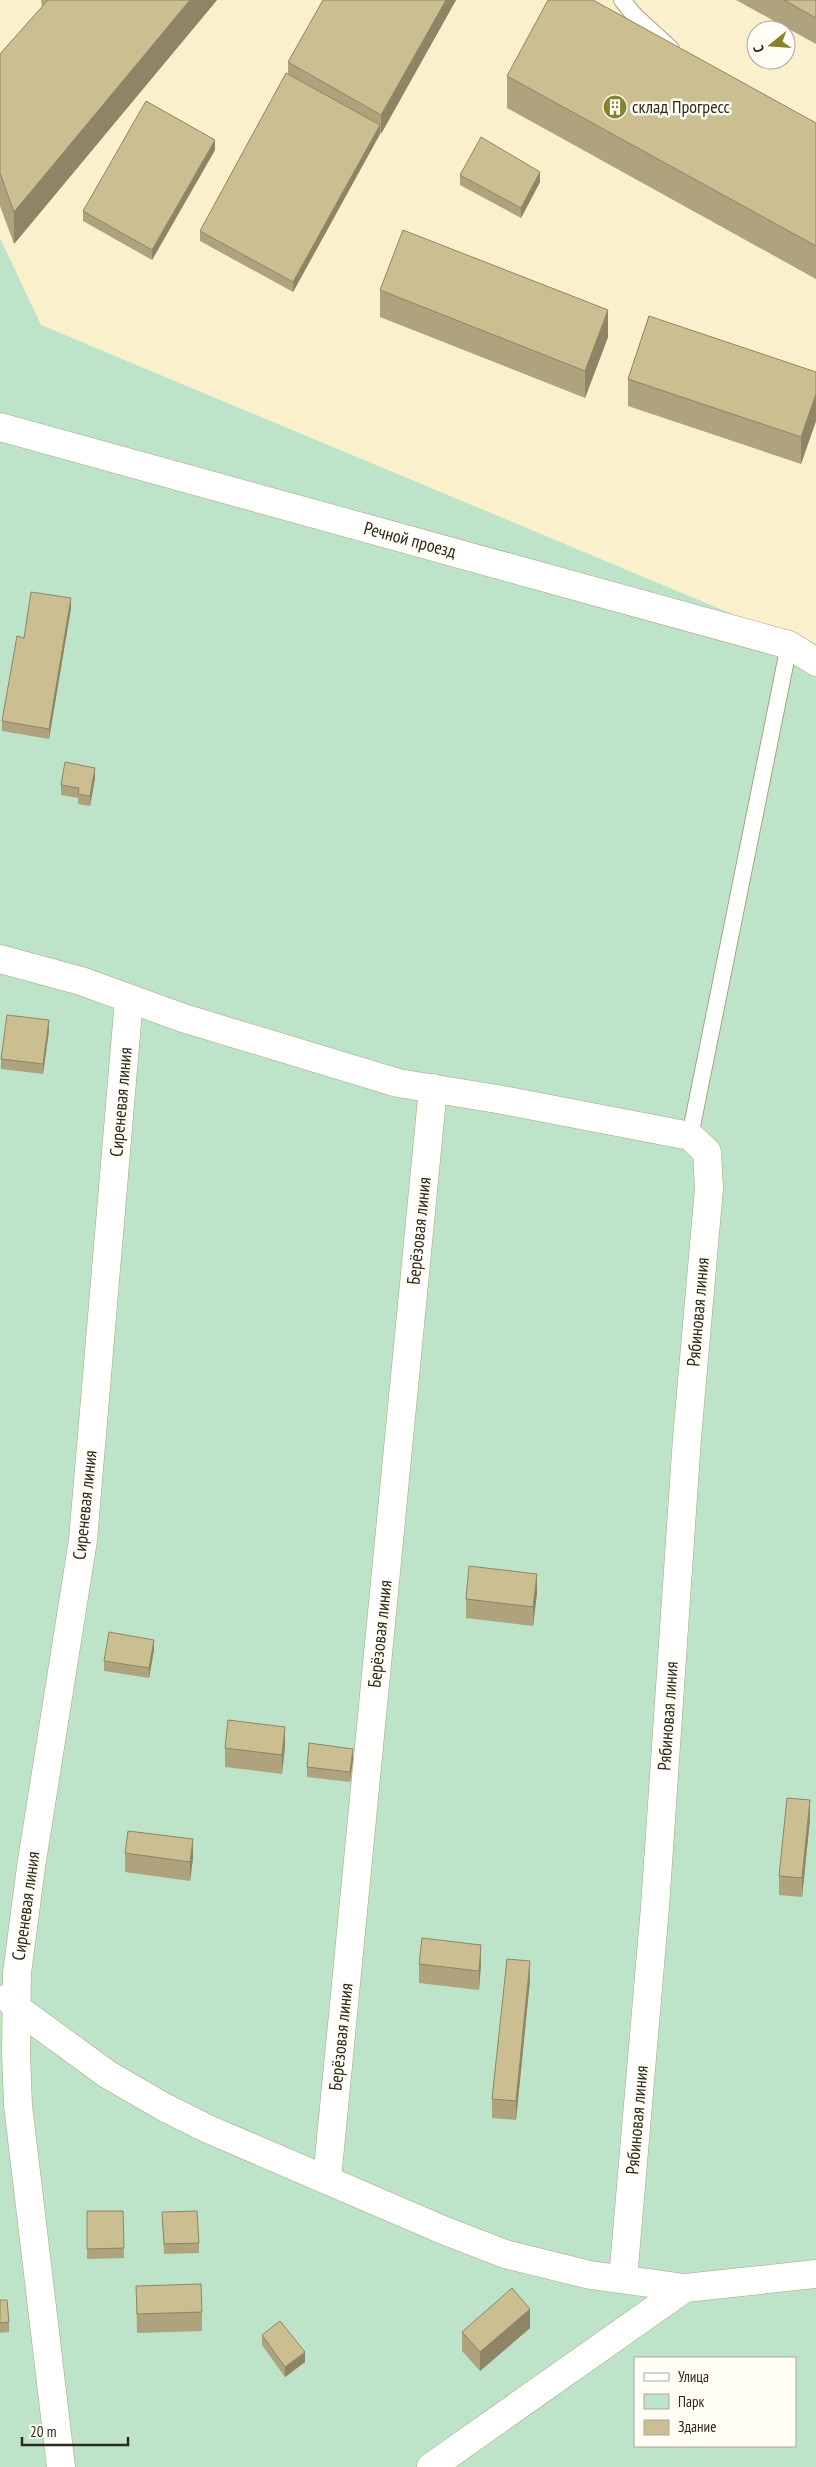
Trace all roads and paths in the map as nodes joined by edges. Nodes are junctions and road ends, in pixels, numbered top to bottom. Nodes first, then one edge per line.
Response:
1 (622, 0) edge
2 (682, 59) edge
3 (0, 427) edge
4 (789, 645) junction
5 (816, 662) edge
6 (0, 959) edge
7 (129, 999) junction
8 (433, 1088) junction
9 (698, 1144) junction
10 (9, 1999) edge
11 (327, 2179) junction
12 (816, 2274) edge
13 (623, 2280) junction
14 (685, 2288) junction
15 (61, 2467) edge
16 (431, 2467) edge

1 - 2 lane
3 - 4 street, Речной проезд
4 - 5 street, Речной проезд
4 - 9 lane
6 - 7 street
7 - 8 street
7 - 10 street, Сиреневая линия
8 - 9 street
8 - 11 street, Берёзовая линия
9 - 13 street, Рябиновая линия
10 - 11 street
10 - 15 street, Сиреневая линия
11 - 13 street
12 - 14 street
13 - 14 street
14 - 16 street

